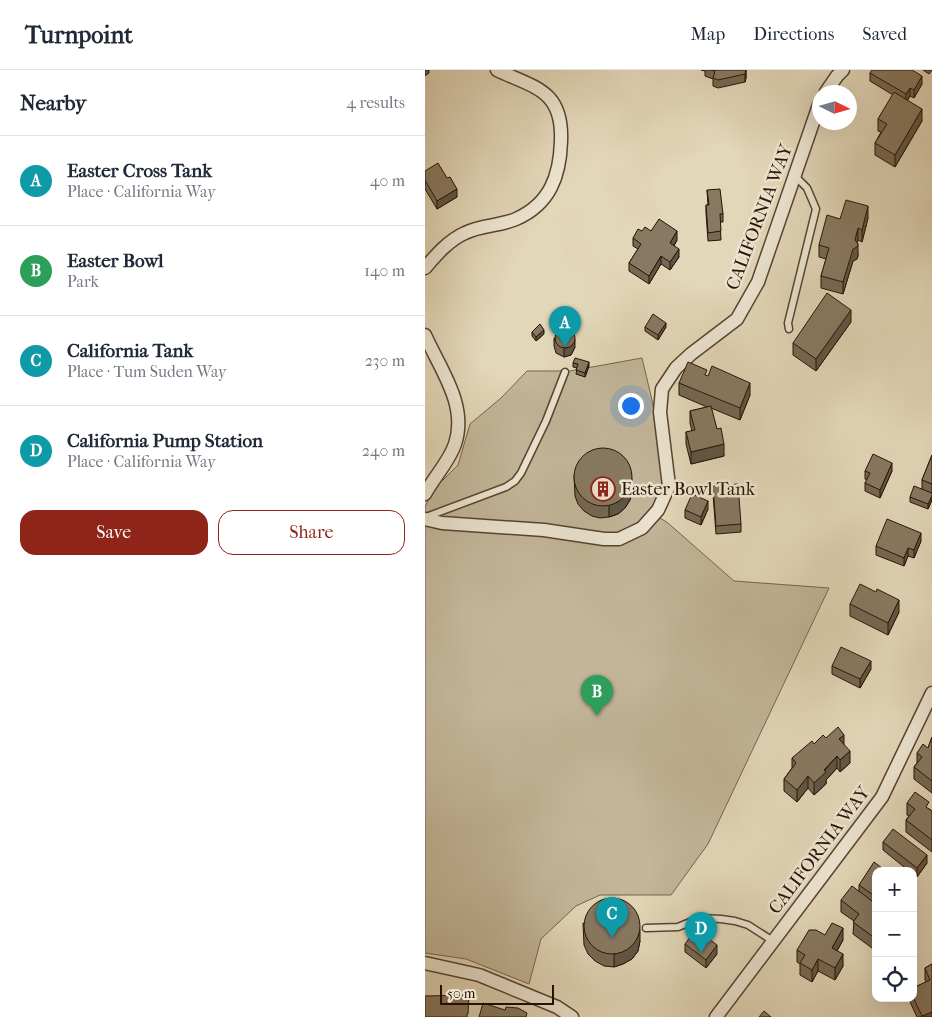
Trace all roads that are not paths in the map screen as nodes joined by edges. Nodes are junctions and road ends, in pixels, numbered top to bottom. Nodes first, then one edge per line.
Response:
1 (497, 70) edge
2 (843, 70) edge
3 (831, 85) edge
4 (812, 126) edge
5 (795, 176) junction
6 (425, 268) edge
7 (789, 329) dead end
8 (425, 335) edge
9 (565, 372) dead end
10 (425, 494) edge
11 (425, 518) edge
12 (932, 694) edge
13 (646, 928) dead end
14 (773, 941) junction
15 (425, 963) edge
16 (572, 1017) edge
17 (715, 1017) edge

1 - 6 street
2 - 3 street
4 - 5 street, CALIFORNIA WAY
5 - 7 lane
5 - 11 street, CALIFORNIA WAY
8 - 10 street
9 - 11 lane
12 - 14 street, CALIFORNIA WAY
13 - 14 lane
14 - 17 street, CALIFORNIA WAY
15 - 16 street

